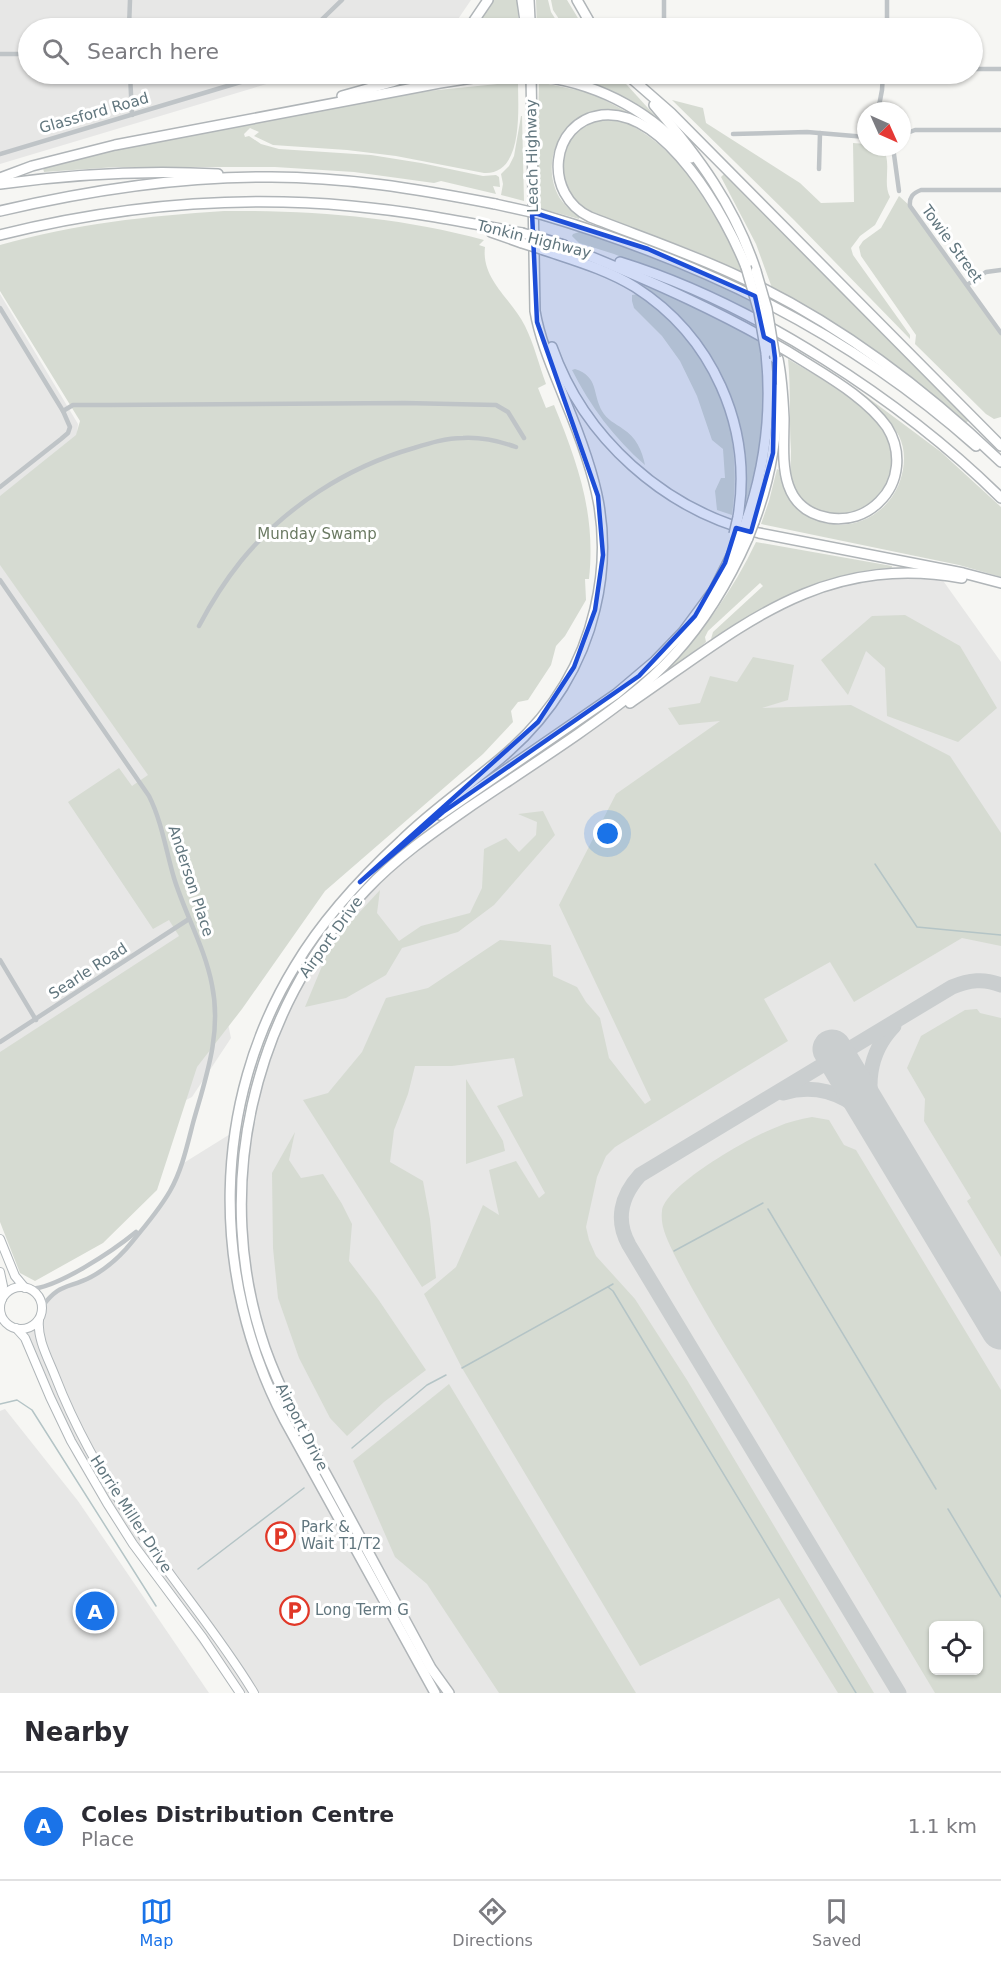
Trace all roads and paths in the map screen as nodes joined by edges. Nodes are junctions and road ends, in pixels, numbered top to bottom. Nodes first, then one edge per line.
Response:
1 (130, 0) edge
2 (342, 0) edge
3 (488, 0) edge
4 (522, 0) edge
5 (529, 0) edge
6 (577, 0) edge
7 (664, 0) edge
8 (887, 0) edge
9 (129, 18) edge
10 (324, 18) edge
11 (476, 18) edge
12 (526, 18) edge
13 (528, 18) edge
14 (587, 18) edge
15 (664, 18) edge
16 (887, 18) edge
17 (0, 54) edge
18 (18, 54) edge
19 (983, 69) edge
20 (1001, 69) edge
21 (130, 84) edge
22 (234, 84) edge
23 (385, 84) edge
24 (439, 84) edge
25 (531, 84) edge
26 (574, 84) edge
27 (636, 84) edge
28 (638, 84) edge
29 (882, 84) edge
30 (880, 102) edge
31 (290, 110) junction
32 (132, 115) junction
33 (1000, 129) edge
34 (911, 132) edge
35 (733, 134) dead end
36 (820, 134) junction
37 (857, 136) edge
38 (0, 154) edge
39 (894, 156) edge
40 (819, 169) dead end
41 (262, 177) junction
42 (0, 178) edge
43 (0, 184) edge
44 (899, 190) dead end
45 (1001, 190) edge
46 (724, 200) junction
47 (0, 211) edge
48 (0, 235) edge
49 (522, 238) junction
50 (560, 244) junction
51 (1001, 270) edge
52 (534, 275) junction
53 (967, 285) junction
54 (0, 308) edge
55 (1001, 333) edge
56 (776, 358) junction
57 (63, 411) junction
58 (524, 438) dead end
59 (1001, 446) edge
60 (516, 447) dead end
61 (1001, 462) edge
62 (1001, 470) edge
63 (0, 488) edge
64 (1001, 498) edge
65 (747, 519) junction
66 (741, 536) junction
67 (0, 580) edge
68 (1001, 585) edge
69 (199, 626) dead end
70 (569, 740) junction
71 (360, 882) junction
72 (189, 919) junction
73 (0, 960) edge
74 (36, 1020) junction
75 (0, 1042) edge
76 (147, 1222) junction
77 (0, 1239) edge
78 (0, 1272) edge
79 (28, 1289) junction
80 (1, 1304) edge
81 (42, 1307) junction
82 (39, 1320) junction
83 (16, 1328) junction
84 (240, 1693) edge
85 (254, 1693) edge
86 (435, 1693) edge
87 (449, 1693) edge

1 - 9 street
2 - 10 street
3 - 11 highway
4 - 12 highway
5 - 13 highway
6 - 14 highway
7 - 15 street
8 - 16 street
17 - 18 street
19 - 20 street
21 - 32 street
22 - 32 street, Glassford Road
23 - 31 highway
24 - 31 highway, bridge
25 - 52 highway, Leach Highway
26 - 46 highway, bridge
27 - 46 highway
28 - 59 highway
29 - 30 street
31 - 42 highway
32 - 38 street, Glassford Road
33 - 34 street
35 - 36 street
36 - 37 street
36 - 40 street
39 - 44 street
41 - 43 highway
41 - 47 highway, Tonkin Highway
41 - 62 highway, Tonkin Highway, bridge
45 - 53 street, Towie Street
46 - 56 highway, Airport Drive, bridge
48 - 49 highway, Tonkin Highway
49 - 50 highway, Tonkin Highway, bridge
49 - 65 highway, bridge
50 - 56 highway
50 - 64 highway, Tonkin Highway
51 - 53 street
52 - 68 highway
52 - 71 highway
53 - 55 street, Towie Street
54 - 57 street
56 - 65 highway, Airport Drive
57 - 58 street
57 - 63 street
60 - 69 street
61 - 65 highway, bridge
65 - 66 highway, Airport Drive, bridge
65 - 66 highway, bridge
66 - 70 highway, Airport Drive
66 - 71 highway
67 - 72 street, Anderson Place
68 - 70 highway
70 - 87 highway, Airport Drive
71 - 86 highway, Airport Drive
72 - 74 street, Searle Road
72 - 76 street, Anderson Place
73 - 74 street
74 - 75 street, Searle Road
76 - 79 street, Anderson Place
76 - 81 street, Anderson Place
77 - 79 main road
78 - 80 main road
79 - 80 main road
79 - 81 main road
80 - 83 main road
81 - 82 main road
82 - 83 main road
82 - 85 main road, Horrie Miller Drive
83 - 84 main road, Horrie Miller Drive

